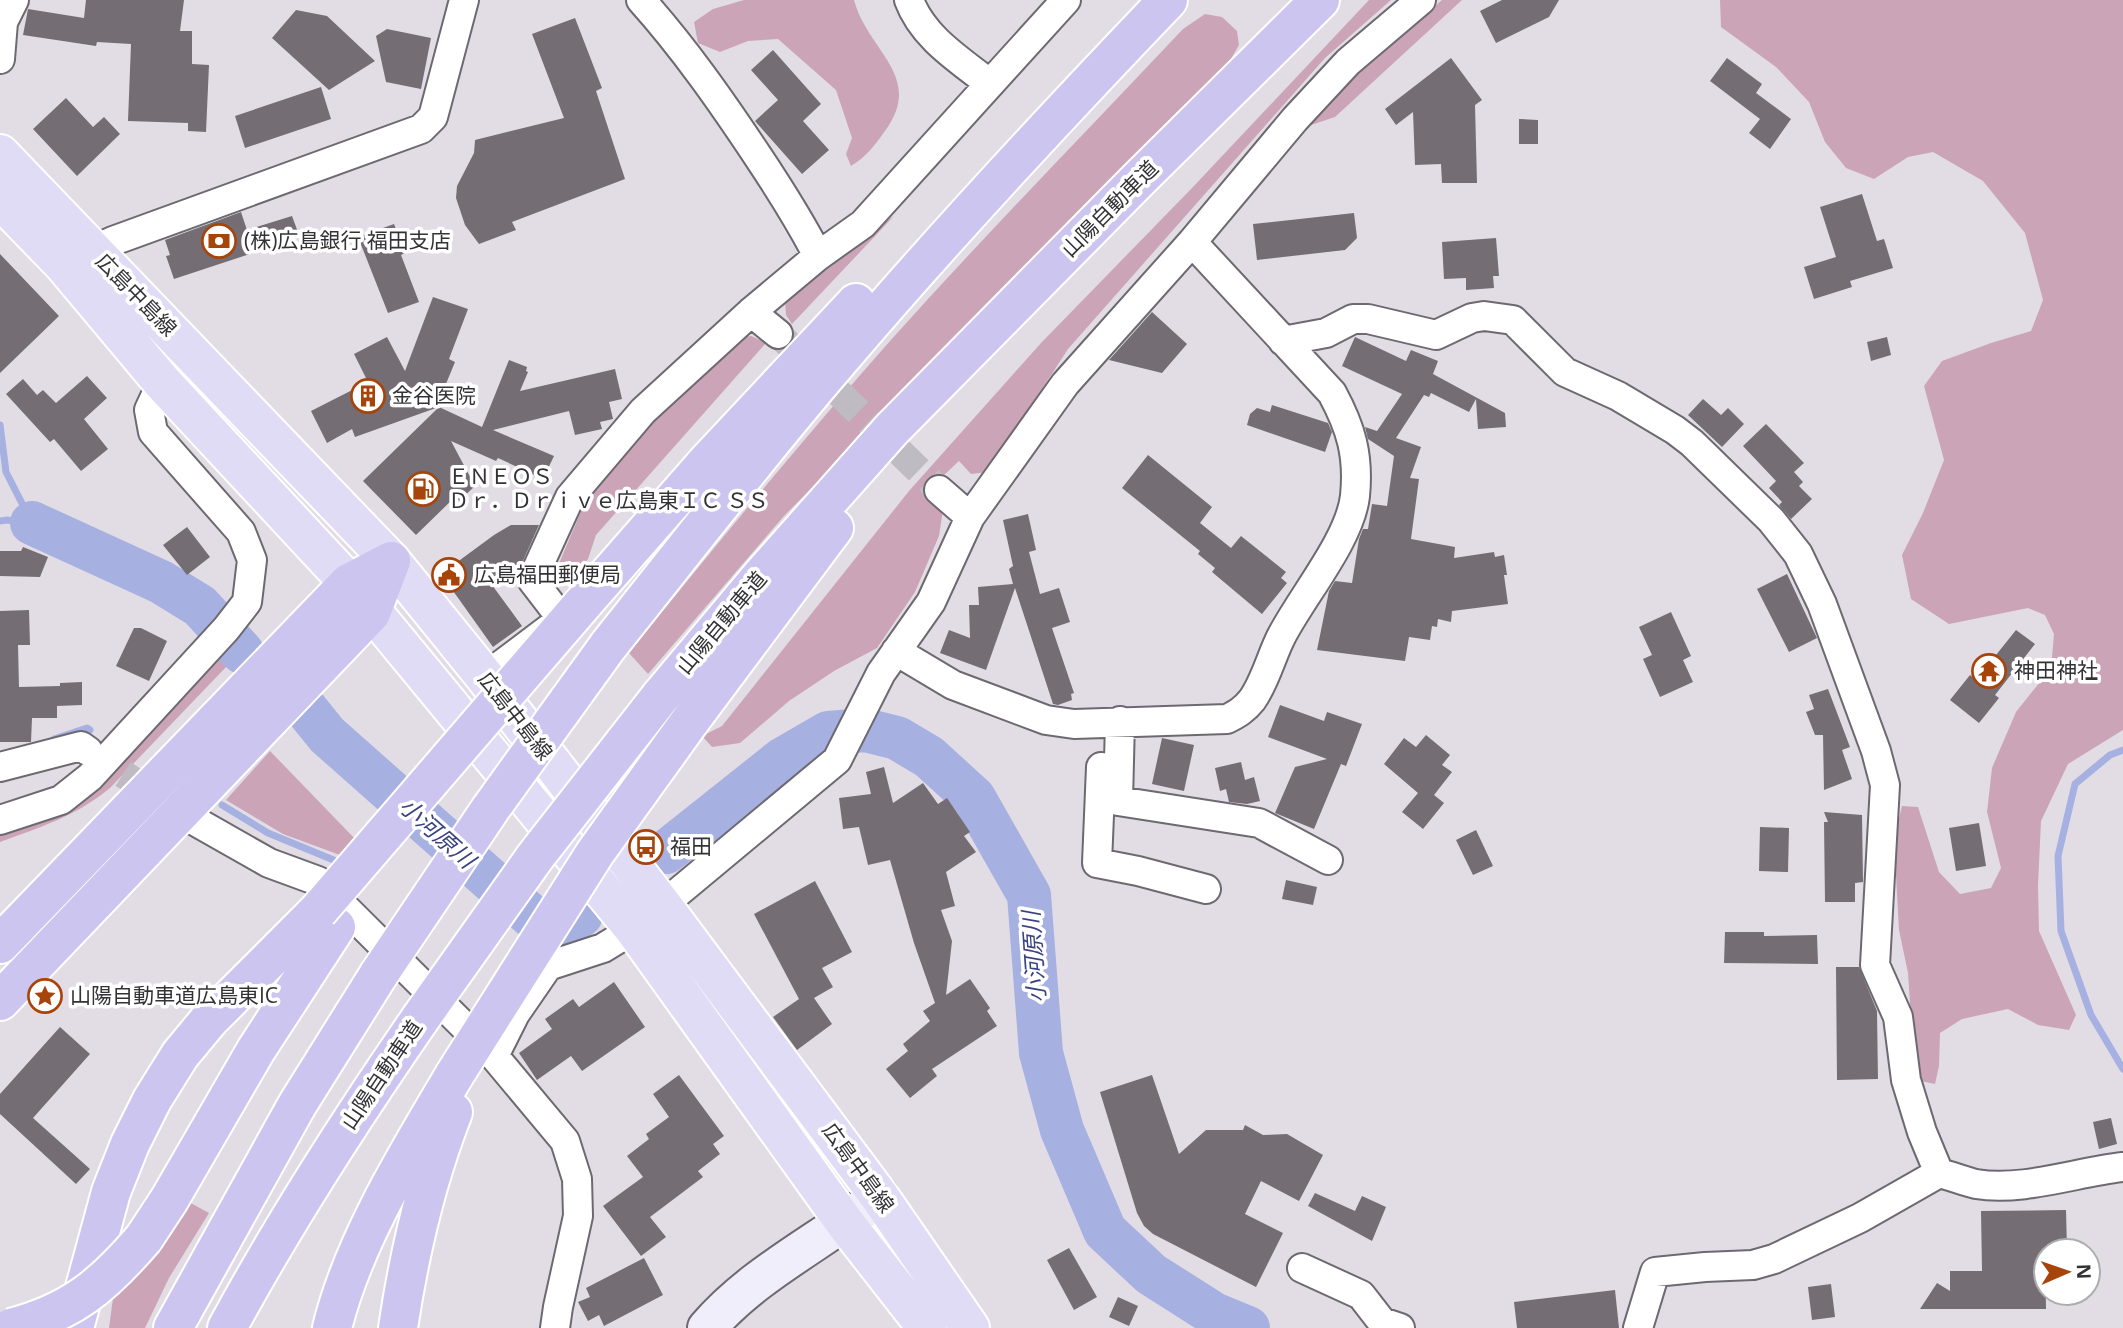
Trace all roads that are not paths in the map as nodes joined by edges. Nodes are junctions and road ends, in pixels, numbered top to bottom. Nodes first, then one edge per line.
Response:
1 (14, 0) edge
2 (469, 0) edge
3 (641, 0) edge
4 (909, 0) edge
5 (1066, 0) edge
6 (1167, 0) edge
7 (1320, 0) edge
8 (1420, 0) edge
9 (0, 59) edge
10 (990, 84) junction
11 (0, 154) edge
12 (0, 199) edge
13 (1192, 242) junction
14 (818, 256) junction
15 (78, 257) junction
16 (1039, 281) junction
17 (751, 312) junction
18 (778, 334) tunnel mouth
19 (1283, 341) junction
20 (162, 382) junction
21 (939, 490) tunnel mouth
22 (970, 517) junction
23 (391, 561) junction
24 (349, 583) junction
25 (371, 613) junction
26 (888, 662) junction
27 (485, 677) junction
28 (1111, 722) junction
29 (88, 751) tunnel mouth
30 (0, 767) edge
31 (0, 820) edge
32 (195, 821) dead end
33 (1328, 860) dead end
34 (1206, 889) dead end
35 (648, 917) junction
36 (327, 919) junction
37 (0, 944) edge
38 (0, 1001) edge
39 (494, 1056) junction
40 (459, 1079) junction
41 (2123, 1167) edge
42 (1939, 1173) junction
43 (879, 1196) junction
44 (845, 1223) junction
45 (1302, 1268) dead end
46 (10, 1328) edge
47 (74, 1328) edge
48 (173, 1328) edge
49 (227, 1328) edge
50 (332, 1328) edge
51 (398, 1328) edge
52 (555, 1328) edge
53 (707, 1328) edge
54 (927, 1328) edge
55 (970, 1328) edge
56 (1400, 1328) edge
57 (1638, 1328) edge

1 - 9 street
2 - 15 street
3 - 14 street
4 - 10 street
5 - 10 street
6 - 36 highway, bridge
6 - 48 highway, bridge
7 - 16 highway, 山陽自動車道
8 - 13 street
10 - 14 street
11 - 15 main road, 広島中島線
12 - 15 main road, 広島中島線
13 - 19 street
13 - 22 street
14 - 17 street
15 - 20 main road, 広島中島線
15 - 23 main road, 広島中島線
16 - 40 highway, bridge
16 - 49 highway, 山陽自動車道, bridge
17 - 18 street
17 - 27 street
19 - 28 street
19 - 42 street
20 - 24 main road, 広島中島線
20 - 31 street
21 - 22 street
22 - 26 street
23 - 24 highway
23 - 25 highway
23 - 27 main road, 広島中島線
24 - 25 main road, 広島中島線
24 - 37 highway
25 - 35 main road, 広島中島線
25 - 38 highway
26 - 28 street
26 - 35 street
27 - 35 main road, 広島中島線
28 - 33 street
28 - 34 street
29 - 30 street
32 - 39 street
35 - 39 street
35 - 43 main road, 広島中島線
35 - 44 main road, 広島中島線
36 - 46 highway, bridge
36 - 47 highway
39 - 52 street
40 - 50 highway
40 - 51 highway
41 - 42 street
42 - 57 street
43 - 44 street
43 - 55 main road, 広島中島線
44 - 53 street
44 - 54 main road, 広島中島線
45 - 56 street

